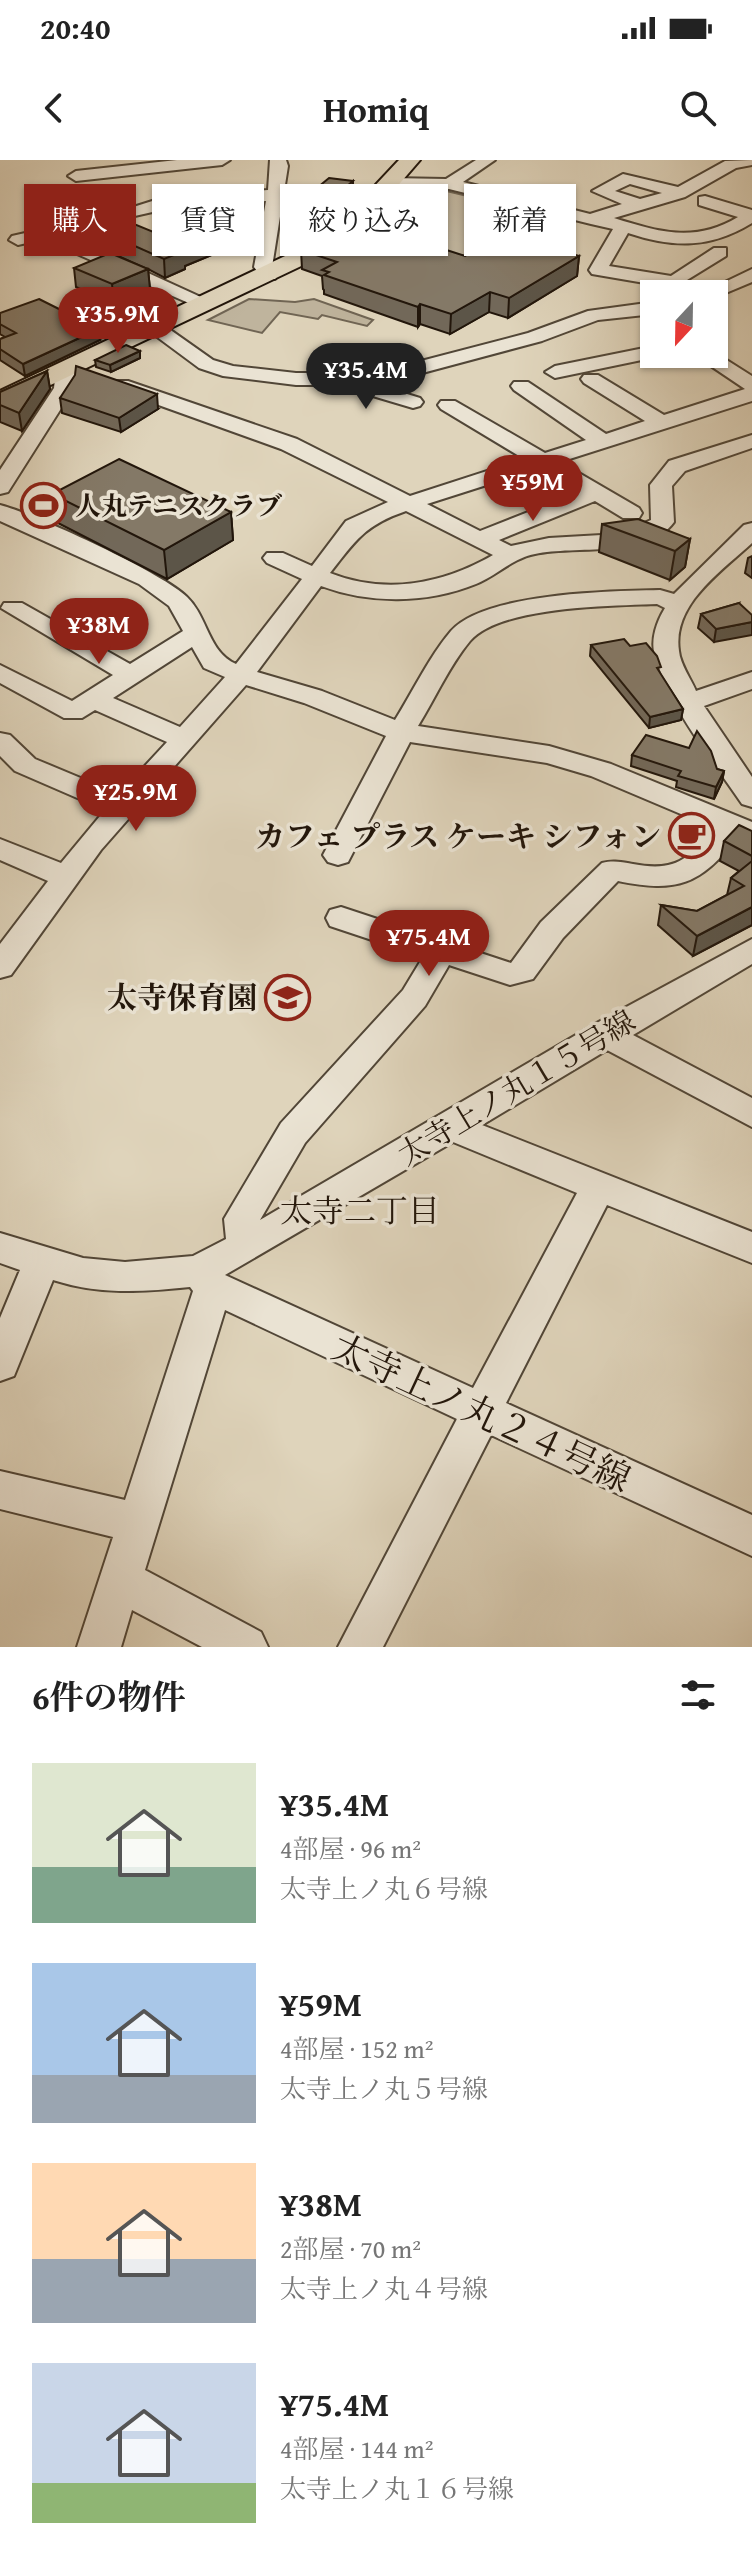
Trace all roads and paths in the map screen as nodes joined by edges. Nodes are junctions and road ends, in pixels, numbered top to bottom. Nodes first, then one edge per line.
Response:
1 (278, 160) edge
2 (410, 160) edge
3 (487, 160) edge
4 (702, 163) dead end
5 (216, 164) edge
6 (741, 165) edge
7 (76, 176) dead end
8 (752, 176) edge
9 (390, 183) junction
10 (449, 184) junction
11 (679, 193) junction
12 (274, 195) junction
13 (264, 196) edge
14 (705, 201) dead end
15 (637, 204) junction
16 (752, 216) edge
17 (596, 217) junction
18 (623, 226) junction
19 (18, 240) dead end
20 (720, 252) dead end
21 (269, 275) junction
22 (752, 275) edge
23 (728, 286) edge
24 (207, 304) junction
25 (640, 310) edge
26 (155, 328) junction
27 (640, 355) edge
28 (68, 368) junction
29 (725, 368) edge
30 (555, 372) dead end
31 (375, 379) junction
32 (591, 379) dead end
33 (752, 385) edge
34 (521, 386) dead end
35 (752, 394) edge
36 (3, 396) edge
37 (413, 402) dead end
38 (448, 405) dead end
39 (662, 423) junction
40 (752, 441) edge
41 (604, 442) junction
42 (541, 461) junction
43 (0, 487) edge
44 (595, 493) junction
45 (409, 503) junction
46 (0, 512) edge
47 (631, 513) dead end
48 (750, 533) edge
49 (480, 539) junction
50 (509, 554) junction
51 (275, 558) dead end
52 (317, 576) junction
53 (679, 605) junction
54 (13, 608) dead end
55 (197, 633) junction
56 (0, 673) edge
57 (131, 675) junction
58 (241, 675) junction
59 (752, 680) edge
60 (93, 699) junction
61 (688, 703) junction
62 (401, 732) junction
63 (186, 740) junction
64 (0, 741) edge
65 (752, 798) edge
66 (124, 807) junction
67 (742, 829) edge
68 (0, 849) edge
69 (338, 855) dead end
70 (66, 877) junction
71 (341, 918) dead end
72 (441, 953) junction
73 (750, 954) edge
74 (0, 967) edge
75 (604, 1034) junction
76 (752, 1114) edge
77 (450, 1126) junction
78 (599, 1185) junction
79 (245, 1247) junction
80 (0, 1248) edge
81 (752, 1248) edge
82 (41, 1263) junction
83 (206, 1279) junction
84 (0, 1364) edge
85 (480, 1411) junction
86 (0, 1490) edge
87 (138, 1523) junction
88 (752, 1536) edge
89 (120, 1580) junction
90 (99, 1647) edge
91 (246, 1647) edge
92 (360, 1647) edge

1 - 12 street
2 - 9 main road
3 - 10 street
4 - 6 street
5 - 7 street
6 - 8 street
6 - 11 street
9 - 10 street
9 - 21 main road
10 - 17 street
11 - 15 street
11 - 15 street
12 - 13 street
12 - 21 street
14 - 16 street
15 - 17 street
16 - 18 street
17 - 18 street
18 - 20 street
19 - 24 street
21 - 24 main road
22 - 23 street
24 - 26 main road
25 - 31 street
26 - 28 main road
26 - 31 street
27 - 30 street
28 - 36 main road
28 - 43 street
28 - 45 street
29 - 33 street
31 - 37 street
32 - 39 street
34 - 41 street
35 - 39 street
38 - 42 street
39 - 41 street
40 - 50 street
41 - 42 street
42 - 44 street
42 - 45 street
44 - 47 street
44 - 49 street
45 - 49 street
45 - 52 street
46 - 55 street
48 - 53 street
49 - 50 street
50 - 52 street
51 - 52 street
52 - 58 street
53 - 61 street
53 - 62 street
54 - 57 street
55 - 57 street
55 - 58 street
56 - 60 street
57 - 60 street
58 - 62 street
58 - 63 street
59 - 61 street
60 - 63 street
61 - 65 street
62 - 67 street
62 - 69 street
63 - 66 street
64 - 66 street
66 - 70 street
67 - 72 street
68 - 70 street
70 - 74 street
71 - 72 street
72 - 79 street
73 - 75 street, 太寺上ノ丸１５号線
75 - 76 street
75 - 77 street, 太寺上ノ丸１５号線
77 - 78 street
77 - 79 street, 太寺上ノ丸１５号線
78 - 81 street
78 - 85 street
79 - 83 street, 太寺上ノ丸１５号線
80 - 82 street
82 - 83 street
82 - 84 street
83 - 85 street, 太寺上ノ丸２４号線
83 - 87 street
85 - 88 street, 太寺上ノ丸２４号線
85 - 92 street
86 - 87 street
87 - 89 street
89 - 90 street
89 - 91 street

